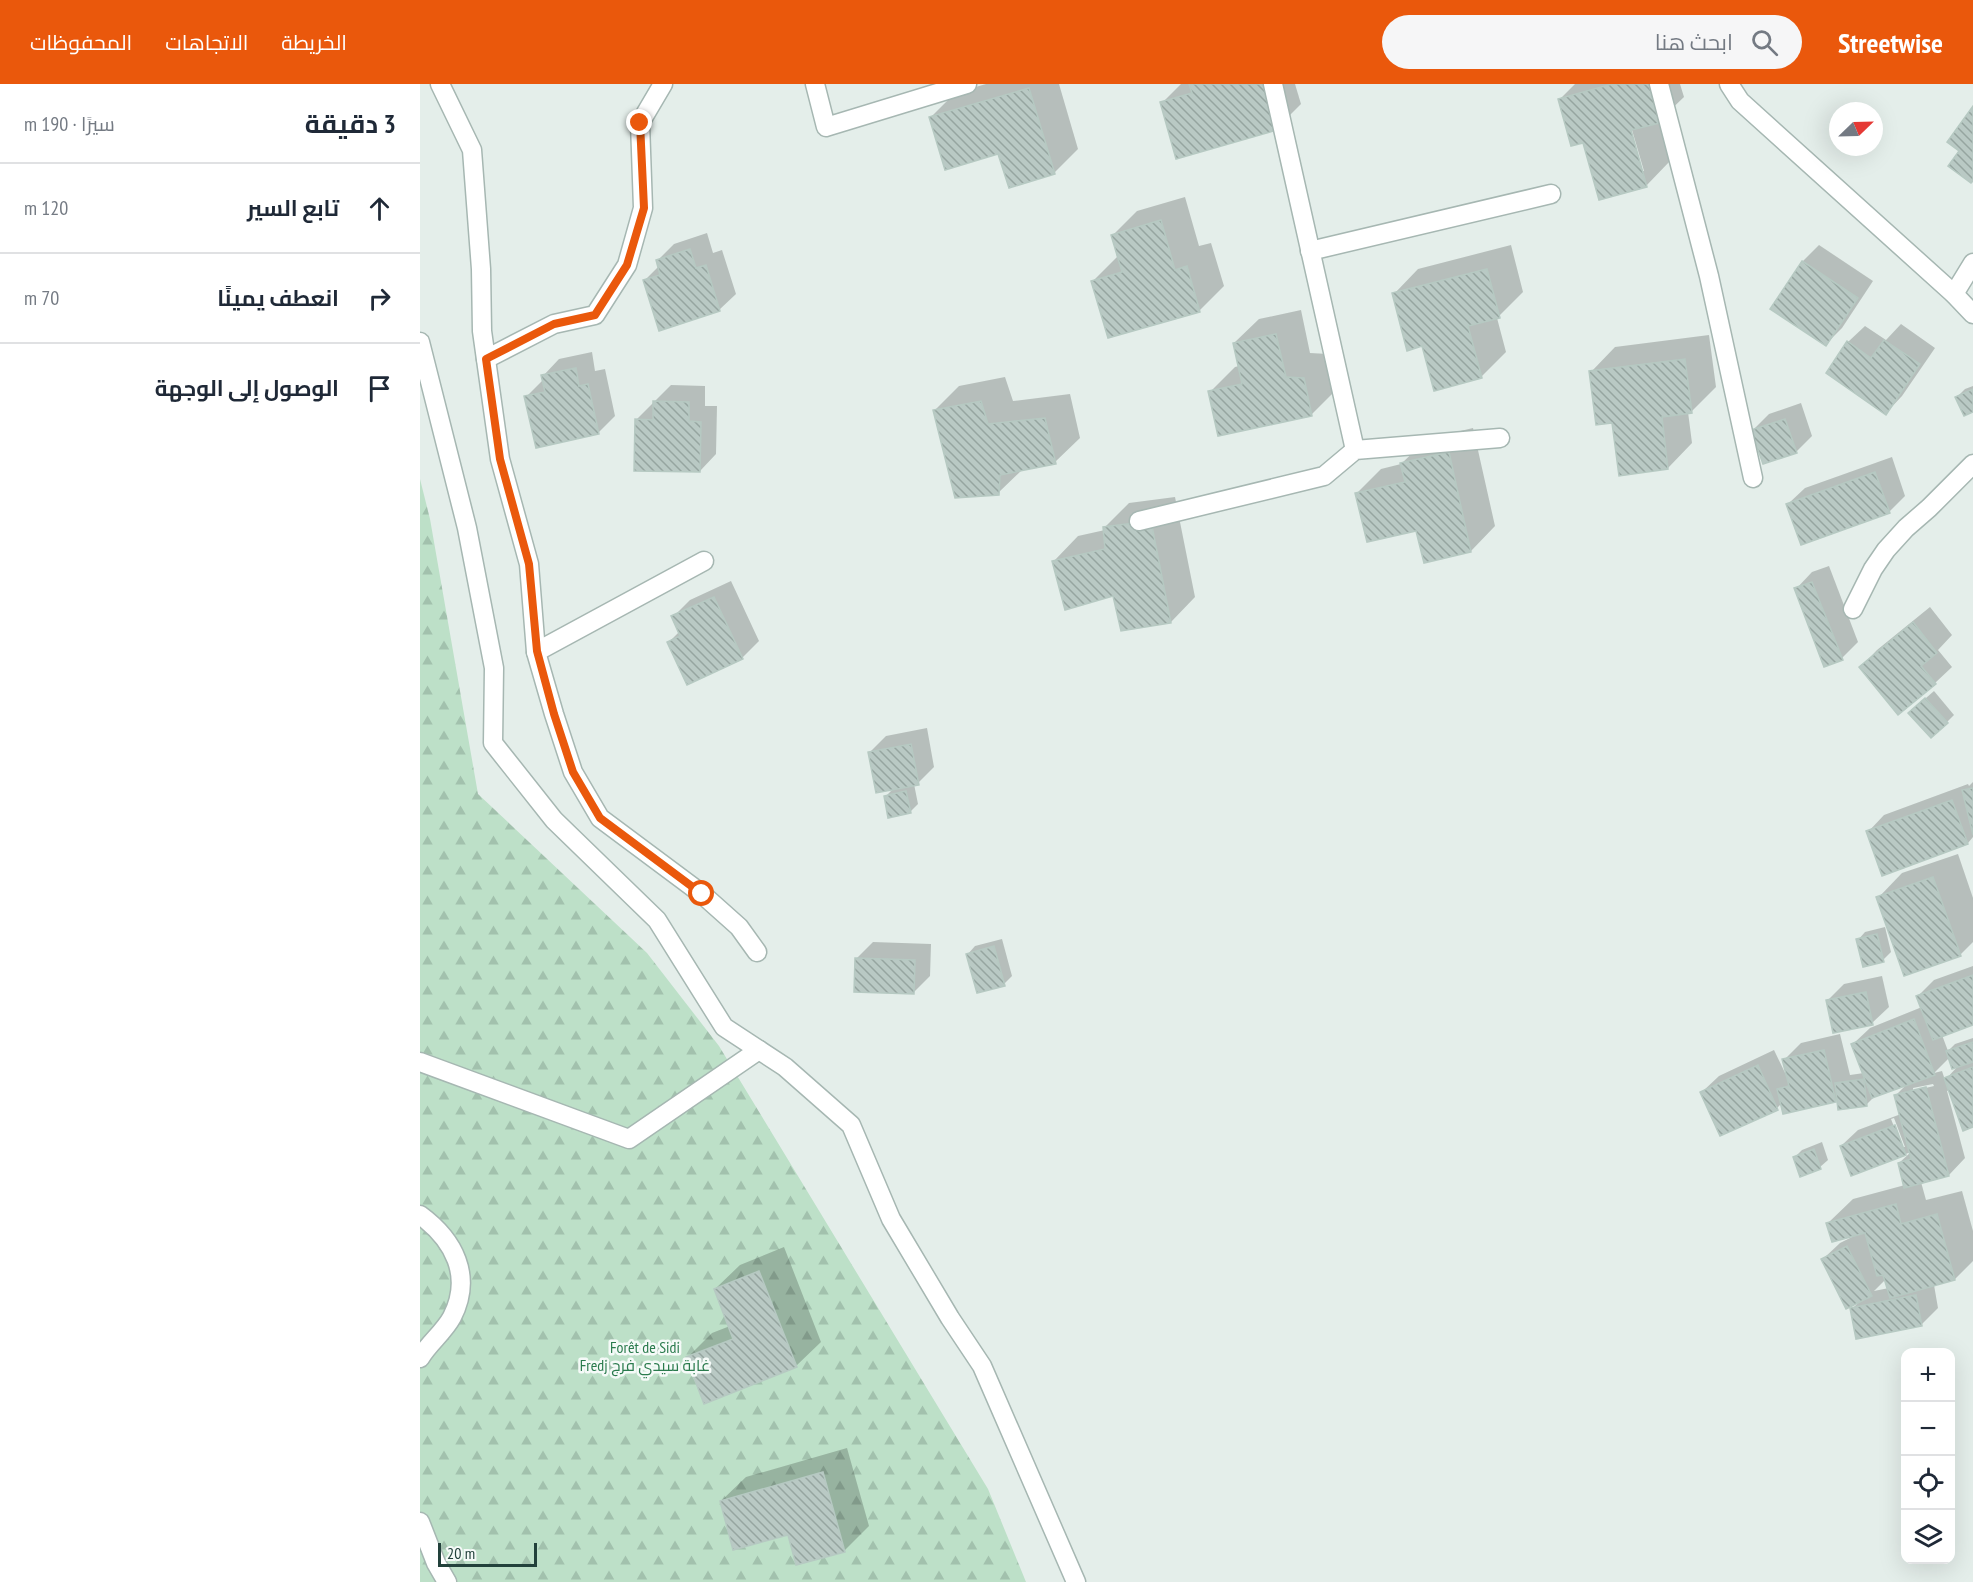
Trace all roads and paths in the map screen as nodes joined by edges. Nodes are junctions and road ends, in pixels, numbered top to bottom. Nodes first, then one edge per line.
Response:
1 (440, 84) edge
2 (663, 84) edge
3 (815, 84) edge
4 (967, 84) edge
5 (1273, 84) edge
6 (1659, 84) edge
7 (1729, 84) edge
8 (1551, 194) dead end
9 (1310, 251) junction
10 (1973, 263) edge
11 (1954, 294) junction
12 (1973, 314) edge
13 (420, 342) edge
14 (486, 359) junction
15 (1500, 438) dead end
16 (1355, 450) junction
17 (1973, 464) edge
18 (1753, 478) dead end
19 (1139, 521) dead end
20 (704, 561) dead end
21 (1853, 609) dead end
22 (537, 651) junction
23 (757, 952) dead end
24 (759, 1050) junction
25 (420, 1062) edge
26 (420, 1215) edge
27 (420, 1358) edge
28 (420, 1522) edge
29 (447, 1582) edge
30 (1076, 1582) edge

1 - 14 street
2 - 14 street
3 - 4 street
5 - 9 street
6 - 18 street
7 - 11 street
8 - 9 street
9 - 16 street
10 - 11 street
11 - 12 street
13 - 24 street
14 - 22 street
15 - 16 street
16 - 19 street
17 - 21 street
20 - 22 street
22 - 23 street
24 - 25 street
24 - 30 street
26 - 27 street
28 - 29 street

